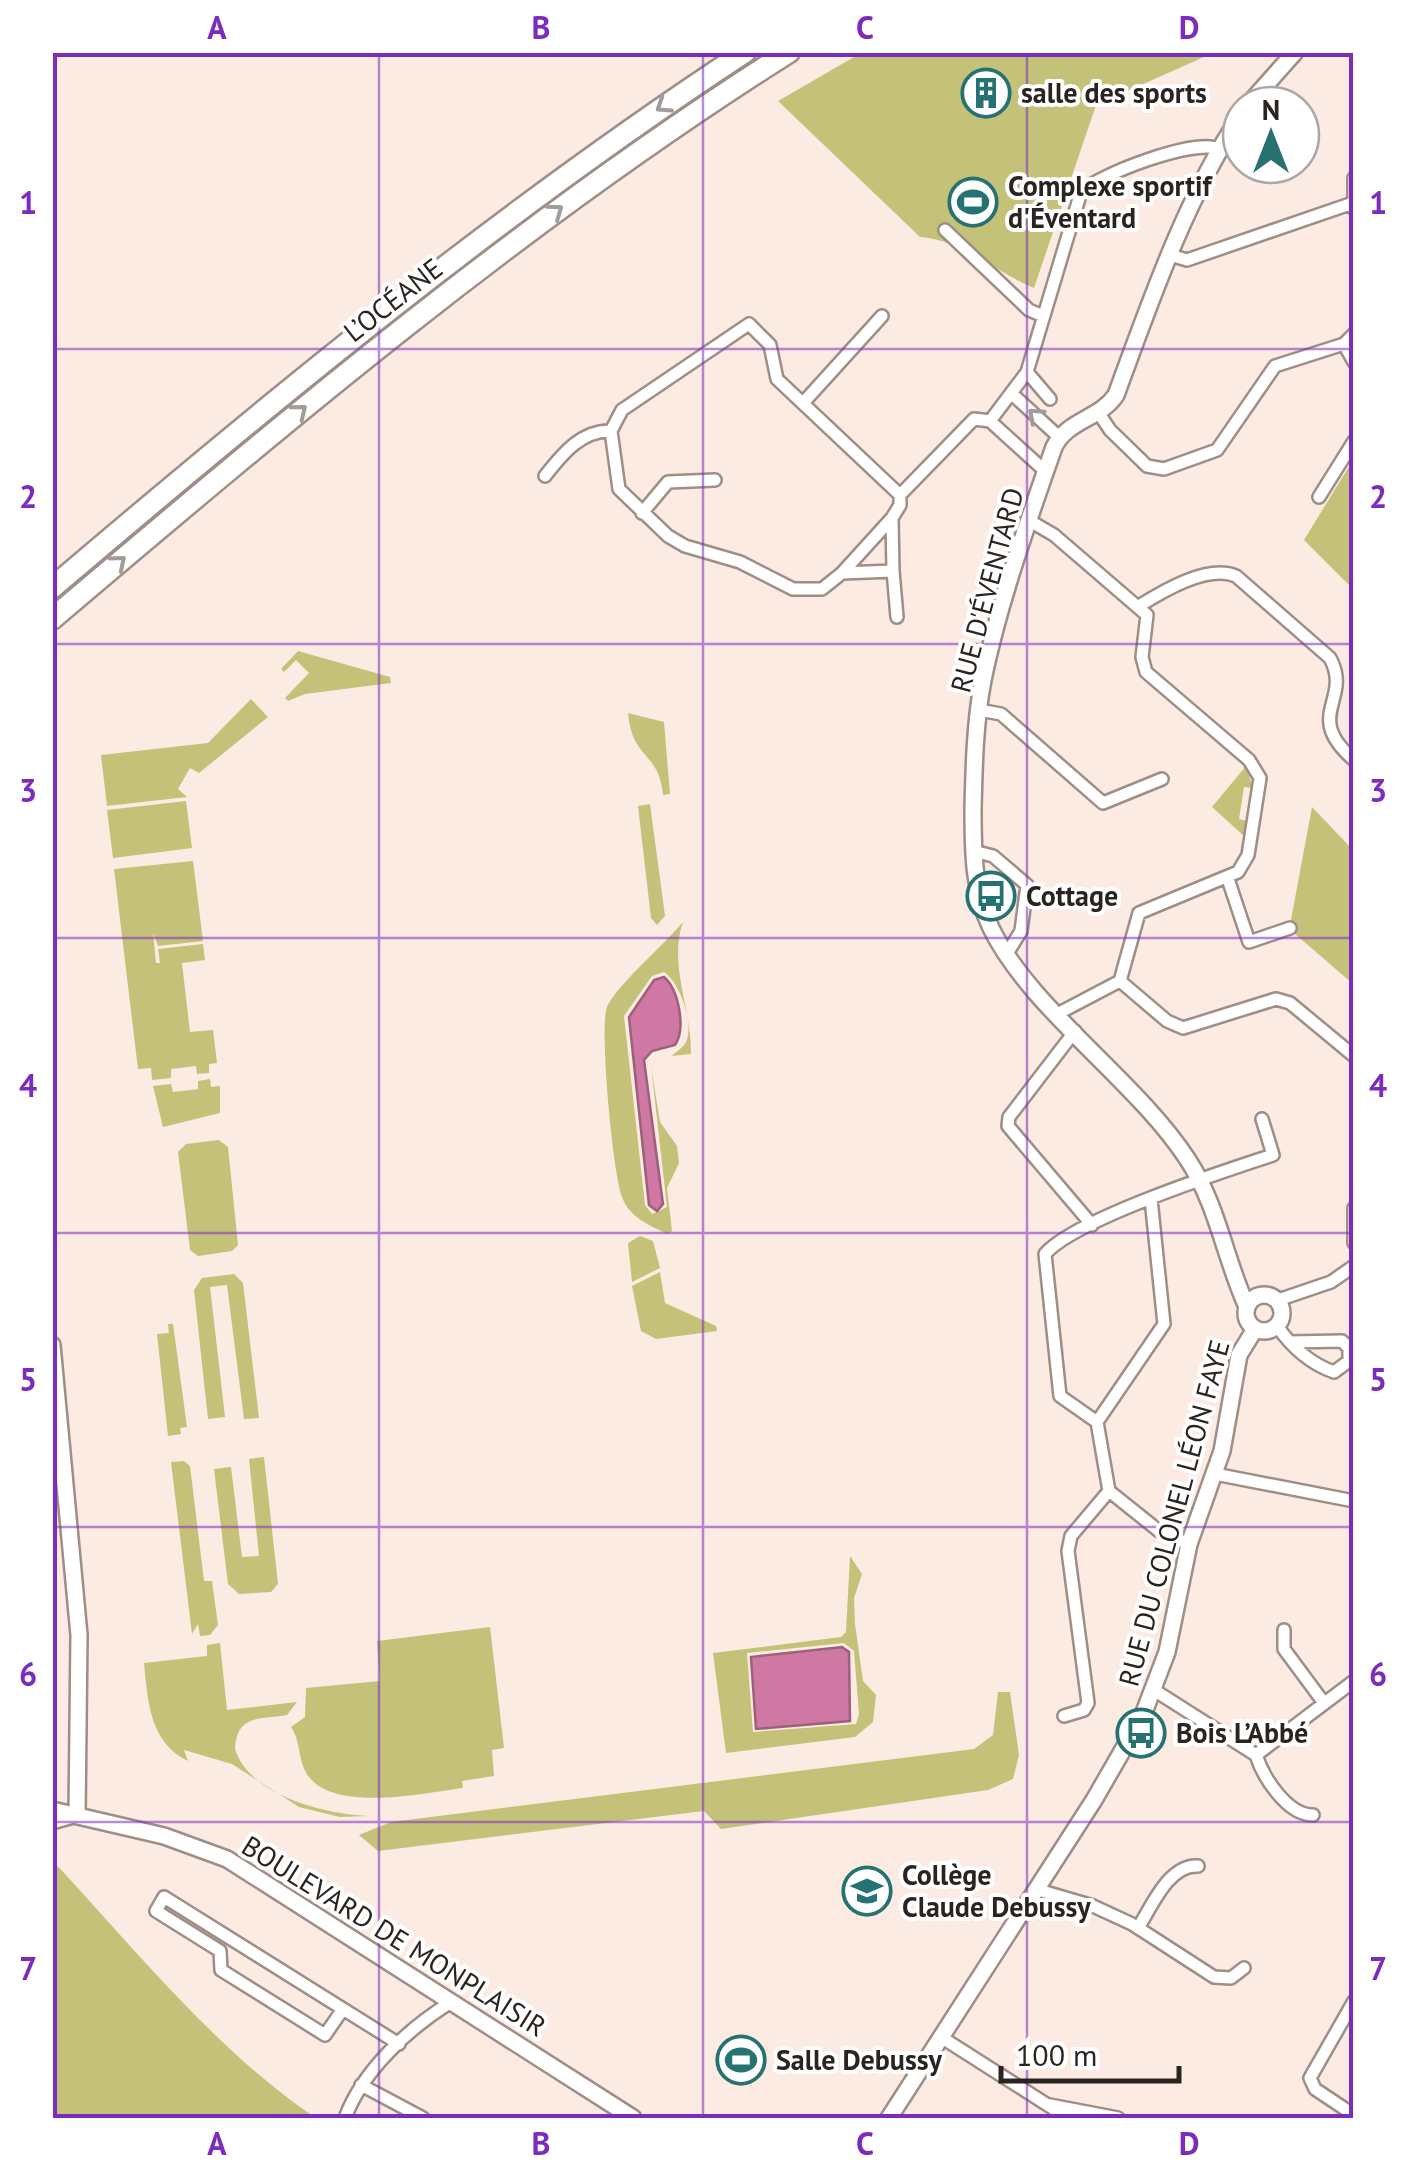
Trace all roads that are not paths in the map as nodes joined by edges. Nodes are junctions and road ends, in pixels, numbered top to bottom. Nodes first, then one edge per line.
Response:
1 (744, 52) edge
2 (790, 52) edge
3 (1295, 52) edge
4 (1266, 85) edge
5 (1221, 146) edge
6 (1219, 149) junction
7 (1354, 178) edge
8 (1352, 207) edge
9 (945, 230) dead end
10 (1170, 255) junction
11 (882, 316) dead end
12 (1043, 316) junction
13 (1349, 340) edge
14 (1354, 362) edge
15 (1026, 372) junction
16 (1011, 394) junction
17 (1050, 398) dead end
18 (803, 404) junction
19 (1098, 412) junction
20 (990, 421) junction
21 (611, 431) junction
22 (1058, 436) junction
23 (1354, 441) edge
24 (1046, 471) junction
25 (545, 476) dead end
26 (715, 480) dead end
27 (900, 495) junction
28 (1319, 497) dead end
29 (642, 513) junction
30 (892, 518) junction
31 (1030, 522) junction
32 (894, 571) junction
33 (842, 572) junction
34 (52, 588) edge
35 (1139, 606) junction
36 (897, 617) dead end
37 (52, 619) edge
38 (980, 710) junction
39 (1354, 760) edge
40 (1162, 779) dead end
41 (973, 851) junction
42 (1228, 878) junction
43 (1290, 928) dead end
44 (1008, 952) junction
45 (1120, 981) junction
46 (1059, 1013) junction
47 (1075, 1030) junction
48 (1354, 1056) edge
49 (1262, 1120) dead end
50 (1199, 1179) junction
51 (1152, 1199) junction
52 (1354, 1208) edge
53 (1092, 1225) junction
54 (1354, 1243) edge
55 (1354, 1266) edge
56 (1246, 1299) junction
57 (1278, 1300) junction
58 (1278, 1326) junction
59 (1255, 1329) junction
60 (1290, 1342) junction
61 (52, 1345) edge
62 (1098, 1422) junction
63 (1215, 1474) junction
64 (1110, 1491) junction
65 (1354, 1500) edge
66 (1189, 1544) junction
67 (1284, 1630) dead end
68 (1354, 1680) edge
69 (1154, 1690) junction
70 (1324, 1703) junction
71 (1064, 1716) dead end
72 (1256, 1755) junction
73 (52, 1800) edge
74 (52, 1810) edge
75 (77, 1811) junction
76 (1312, 1815) dead end
77 (52, 1823) edge
78 (1198, 1866) dead end
79 (1035, 1889) junction
80 (1138, 1928) junction
81 (1244, 1968) dead end
82 (1354, 2001) edge
83 (451, 2002) junction
84 (342, 2009) junction
85 (941, 2037) junction
86 (399, 2044) junction
87 (361, 2084) junction
88 (1046, 2104) junction
89 (1354, 2115) edge
90 (346, 2118) edge
91 (423, 2118) edge
92 (633, 2118) edge
93 (889, 2118) edge
94 (1068, 2118) edge
95 (1118, 2118) edge

1 -> 34 highway, L’OCÉANE
37 -> 2 highway, L’OCÉANE
3 - 4 street
5 - 6 street
6 - 10 street
6 - 12 street
7 - 8 street
8 - 10 street
9 - 12 street
10 - 19 street
11 - 18 street
12 - 15 street
13 - 14 street
13 - 19 street
15 - 16 street
15 - 17 street
16 - 20 street
22 -> 16 street
18 - 21 street
18 - 27 street
19 - 22 street
20 - 24 street
20 - 27 street
21 - 25 street
21 - 29 street
22 - 24 street, RUE D'ÉVENTARD
23 - 28 street
24 - 31 street, RUE D'ÉVENTARD
26 - 29 street
27 - 30 street
29 - 33 street
30 - 32 street
30 - 33 street
31 - 35 street
31 - 38 street, RUE D'ÉVENTARD
32 - 33 street
32 - 36 street
35 - 39 street
35 - 42 street
38 - 40 street
38 - 41 street, RUE D'ÉVENTARD
41 - 44 street, RUE D'ÉVENTARD
41 - 44 street
42 - 43 street
42 - 45 street
44 - 46 street, RUE D'ÉVENTARD
45 - 46 street
45 - 48 street
46 - 47 street, RUE D'ÉVENTARD
47 - 50 street, RUE D'ÉVENTARD
47 - 53 street
49 - 50 street
50 - 51 street
50 - 56 street, RUE D'ÉVENTARD
51 - 53 street
51 - 62 street
52 - 54 street
53 - 62 street
55 - 57 street
56 - 57 street
56 - 59 street
57 - 58 street
58 - 59 street
58 - 60 street
59 - 63 street, RUE DU COLONEL LÉON FAYE
60 - 60 street
61 - 75 street
62 - 64 street
63 - 65 street
63 - 66 street, RUE DU COLONEL LÉON FAYE
64 - 66 street
64 - 71 street
66 - 69 street, RUE DU COLONEL LÉON FAYE
67 - 70 street
68 - 70 street
69 - 72 street
69 - 79 street, RUE DU COLONEL LÉON FAYE
70 - 72 street
72 - 76 street
73 - 75 street, BOULEVARD DE MONPLAISIR
74 - 75 street, BOULEVARD DE MONPLAISIR
75 - 77 street
75 - 83 street, BOULEVARD DE MONPLAISIR
78 - 80 street
79 - 80 street
79 - 85 street, RUE DU COLONEL LÉON FAYE
80 - 81 street
82 - 89 street
83 - 86 street
83 - 92 street, BOULEVARD DE MONPLAISIR
84 - 84 street
84 - 86 street
85 - 88 street
85 - 93 street, RUE DU COLONEL LÉON FAYE
86 - 87 street
87 - 90 street
87 - 91 street
88 - 94 street
88 - 95 street

